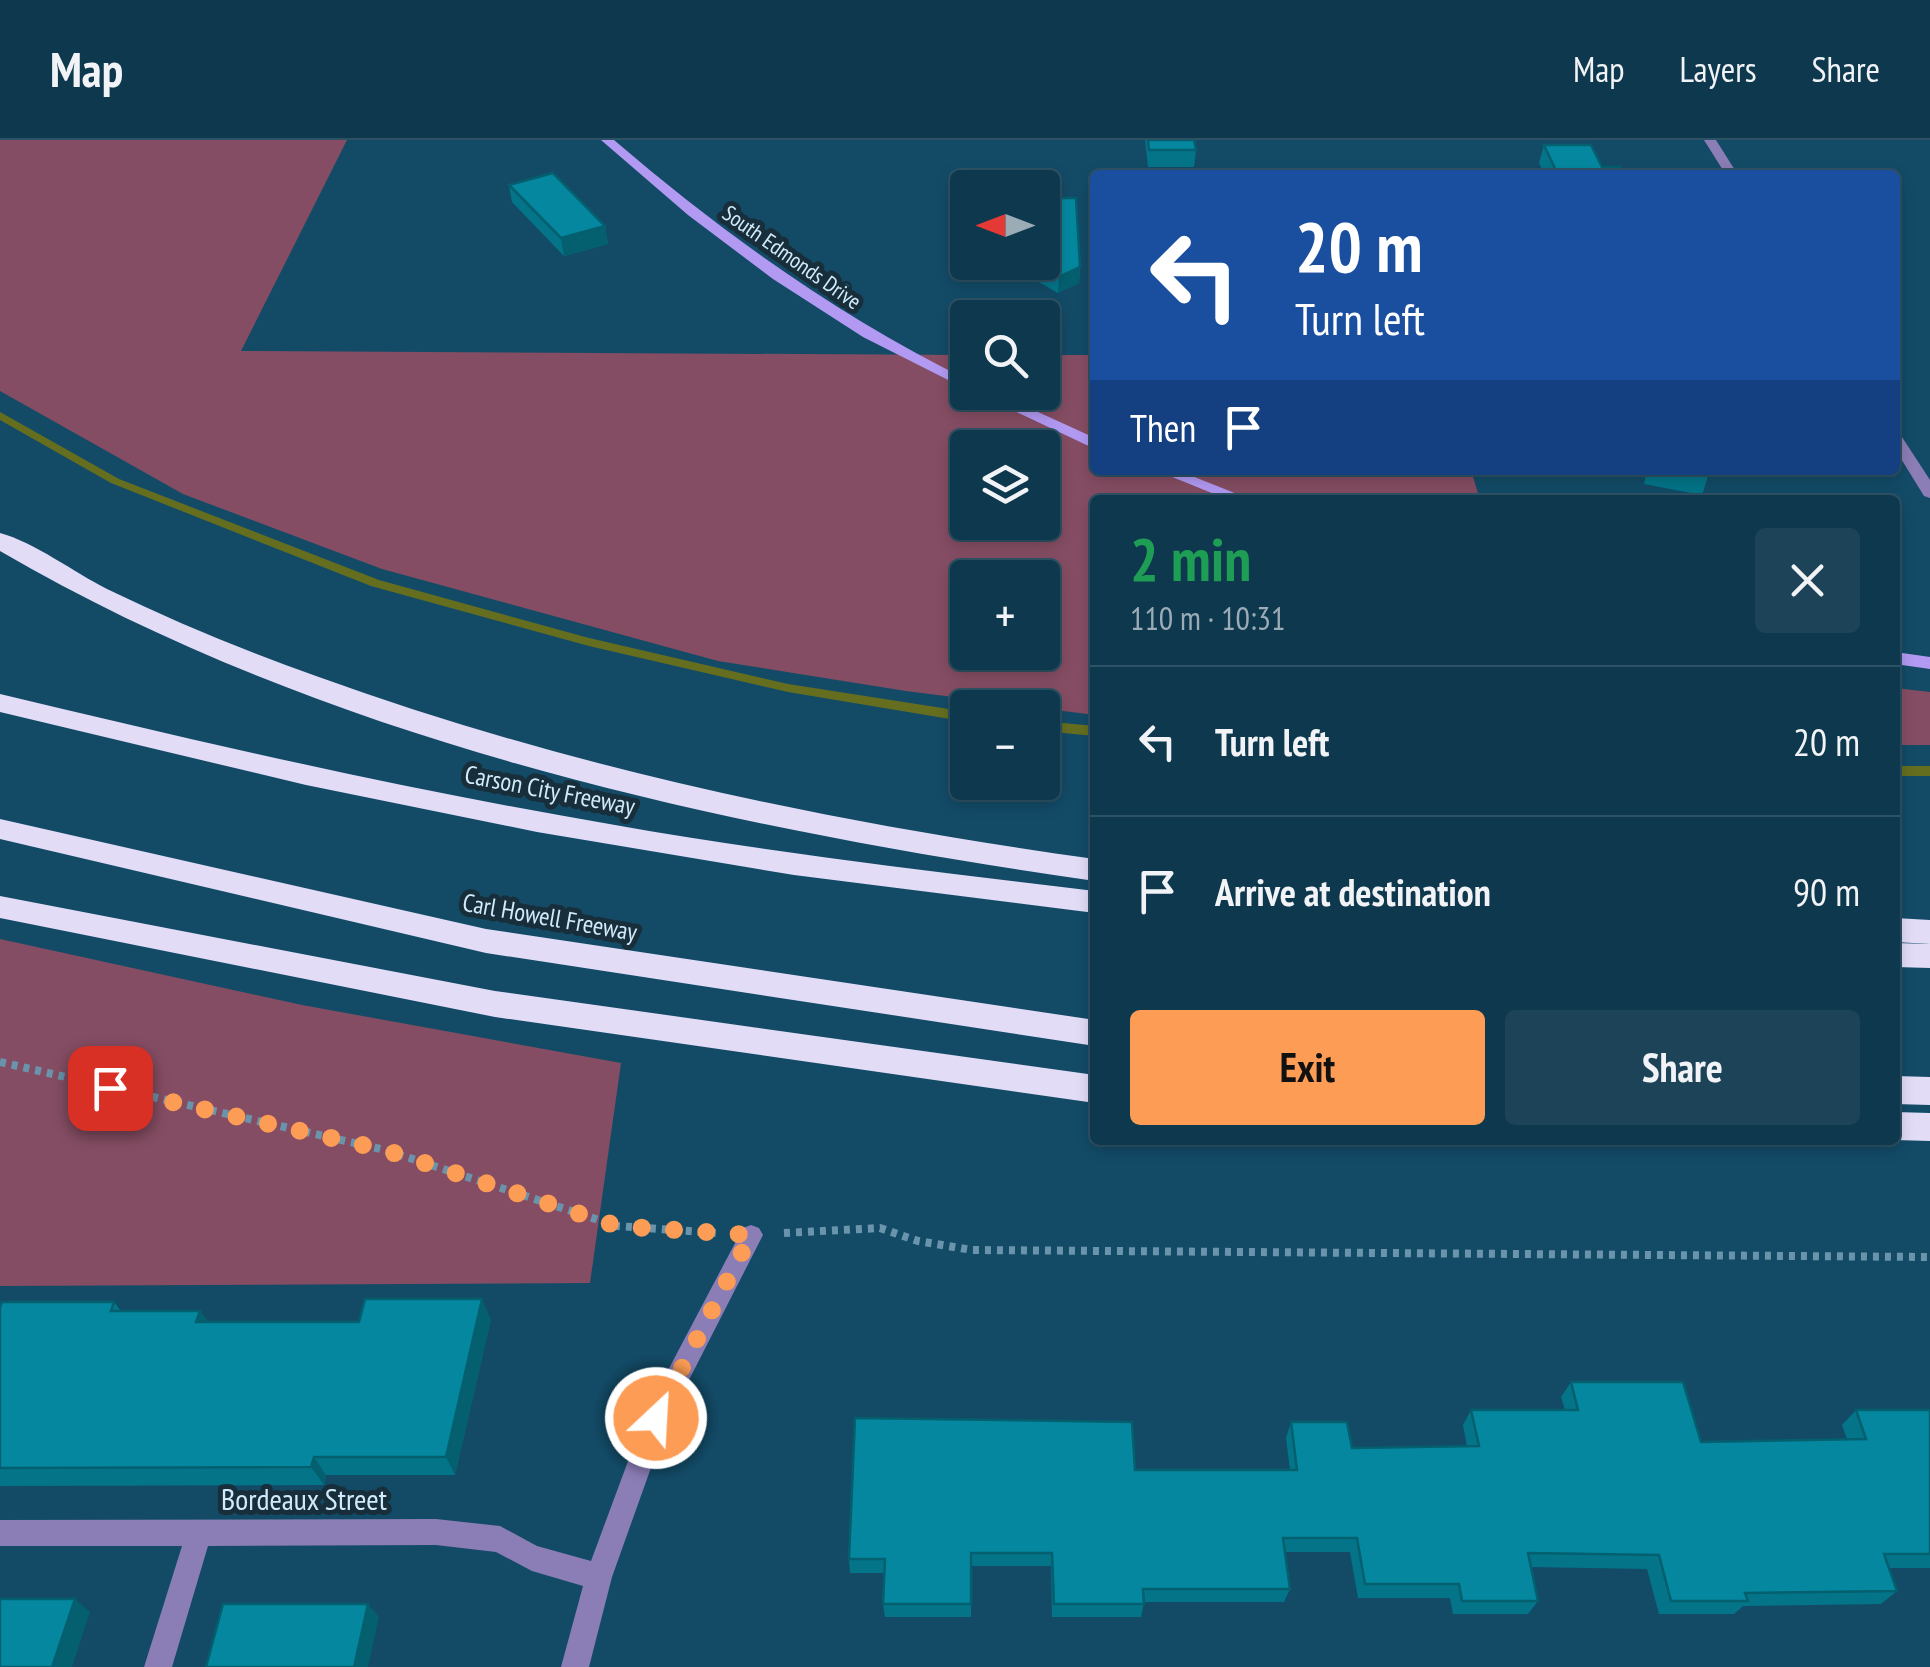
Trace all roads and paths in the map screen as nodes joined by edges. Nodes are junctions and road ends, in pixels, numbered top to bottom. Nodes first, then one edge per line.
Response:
1 (607, 140) edge
2 (1710, 140) edge
3 (1729, 170) edge
4 (950, 377) edge
5 (1020, 410) edge
6 (1090, 442) edge
7 (1900, 445) edge
8 (1176, 475) edge
9 (1930, 493) edge
10 (1226, 495) edge
11 (0, 542) edge
12 (1900, 659) edge
13 (1930, 663) edge
14 (0, 702) edge
15 (0, 829) edge
16 (1090, 869) edge
17 (1090, 901) edge
18 (0, 907) edge
19 (1900, 930) edge
20 (1930, 932) edge
21 (1900, 955) edge
22 (1930, 956) edge
23 (1090, 1032) edge
24 (0, 1062) edge
25 (1090, 1088) edge
26 (1900, 1090) edge
27 (1930, 1091) edge
28 (1900, 1126) edge
29 (1930, 1127) edge
30 (751, 1235) junction
31 (1930, 1257) edge
32 (199, 1532) junction
33 (0, 1533) edge
34 (599, 1578) junction
35 (158, 1667) edge
36 (575, 1667) edge

1 - 4 street, South Edmonds Drive
2 - 3 street
5 - 6 street
7 - 9 street
8 - 10 street
11 - 16 highway
12 - 13 street
14 - 17 highway, Carson City Freeway
15 - 23 highway, Carl Howell Freeway
18 - 25 highway
19 - 20 highway
21 - 22 highway
24 - 30 path
26 - 27 highway
28 - 29 highway
30 - 31 path
30 - 34 street
32 - 33 street, Bordeaux Street
32 - 34 street, Bordeaux Street
32 - 35 street
34 - 36 street

